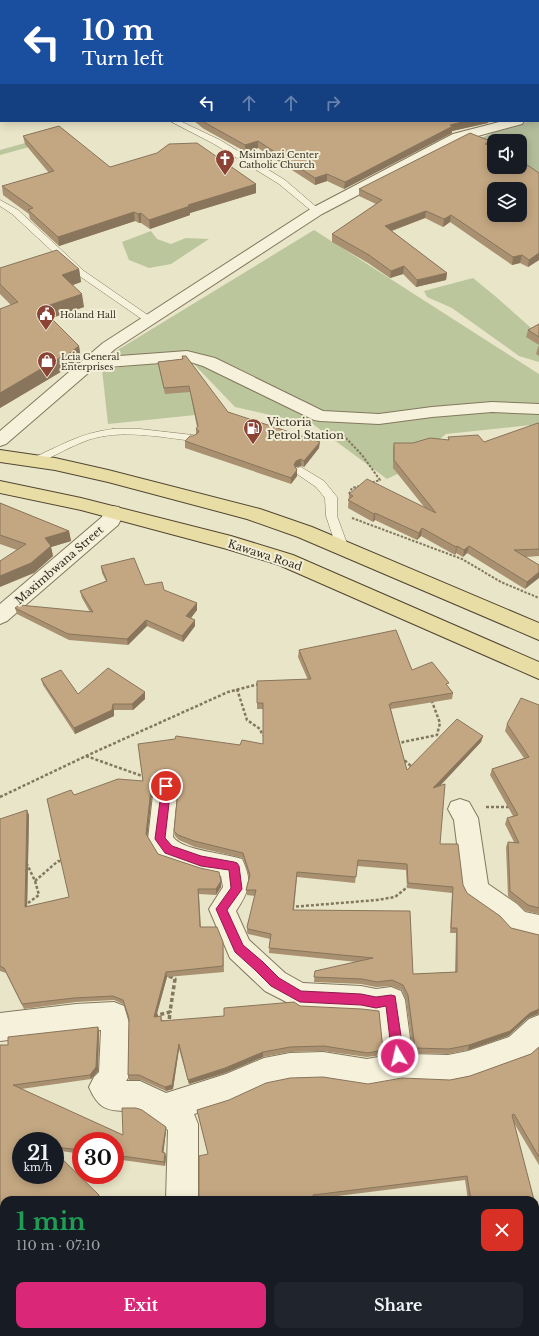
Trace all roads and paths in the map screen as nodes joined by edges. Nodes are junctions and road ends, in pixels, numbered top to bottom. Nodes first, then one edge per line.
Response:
1 (176, 122) edge
2 (514, 122) edge
3 (0, 202) edge
4 (317, 211) junction
5 (149, 320) junction
6 (90, 363) junction
7 (539, 409) edge
8 (320, 416) junction
9 (193, 438) edge
10 (0, 440) edge
11 (0, 456) edge
12 (34, 461) junction
13 (301, 471) dead end
14 (0, 487) edge
15 (349, 495) edge
16 (112, 512) junction
17 (348, 516) dead end
18 (343, 549) junction
19 (539, 598) edge
20 (0, 616) edge
21 (539, 632) edge
22 (539, 671) edge
23 (264, 682) edge
24 (237, 688) junction
25 (430, 696) edge
26 (272, 740) edge
27 (393, 748) edge
28 (394, 754) edge
29 (86, 756) junction
30 (415, 770) edge
31 (166, 786) joint
32 (0, 798) edge
33 (497, 806) junction
34 (517, 807) edge
35 (460, 809) joint
36 (514, 811) edge
37 (23, 856) edge
38 (69, 863) edge
39 (35, 881) junction
40 (413, 882) edge
41 (286, 906) edge
42 (22, 908) edge
43 (539, 927) edge
44 (163, 971) edge
45 (170, 1012) junction
46 (114, 1016) junction
47 (0, 1027) edge
48 (169, 1027) edge
49 (539, 1029) edge
50 (401, 1067) junction
51 (165, 1108) junction
52 (182, 1196) edge

1 - 4 lane
2 - 4 street
3 - 5 lane
4 - 5 street
5 - 6 street
6 - 8 street
6 - 10 street
7 - 8 street
8 - 15 path
9 - 12 lane
11 - 12 main road
12 - 18 main road
13 - 18 lane
14 - 16 main road, Kawawa Road
16 - 20 street, Maximbwana Street
16 - 22 main road, Kawawa Road
17 - 19 path
18 - 21 main road
23 - 24 path
24 - 26 path
24 - 29 path
25 - 27 path
28 - 30 path
29 - 31 path
29 - 32 path
31 - 50 street
33 - 34 path
33 - 35 path
33 - 36 path
35 - 43 street
37 - 39 path
38 - 39 path
39 - 42 path
40 - 41 path
44 - 45 path
45 - 46 path
45 - 48 path
46 - 47 street
46 - 51 street
49 - 50 street
50 - 51 street
51 - 52 street

